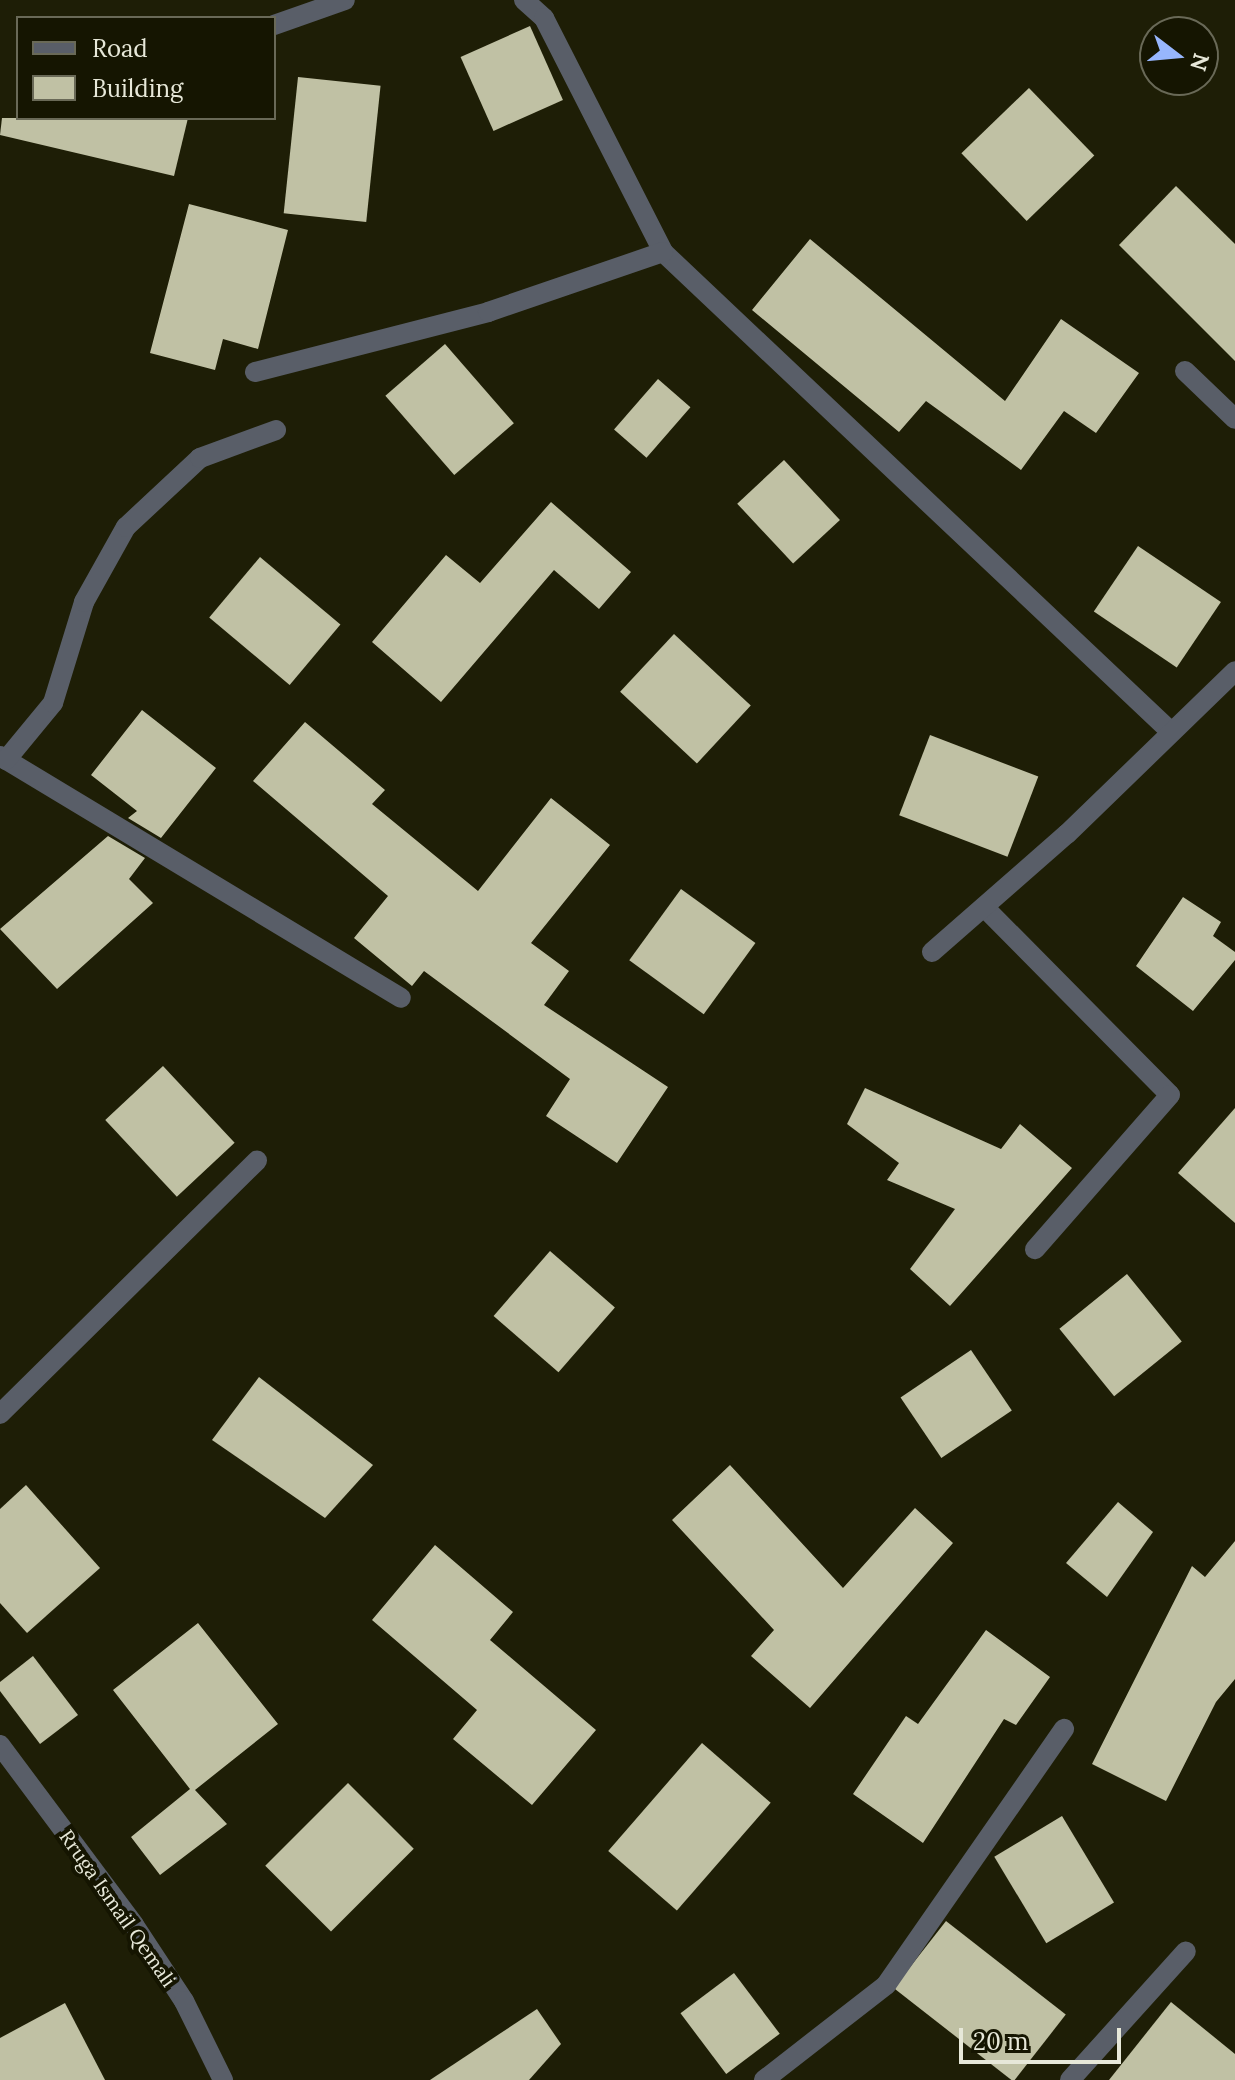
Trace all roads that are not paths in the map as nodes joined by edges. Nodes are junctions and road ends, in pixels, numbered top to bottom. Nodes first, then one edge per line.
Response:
1 (345, 0) edge
2 (524, 0) edge
3 (276, 24) edge
4 (663, 252) junction
5 (1185, 371) dead end
6 (255, 372) dead end
7 (1235, 419) edge
8 (276, 430) dead end
9 (1235, 671) edge
10 (1170, 731) junction
11 (3, 758) edge
12 (984, 907) junction
13 (932, 952) dead end
14 (401, 998) dead end
15 (257, 1161) dead end
16 (1035, 1249) dead end
17 (0, 1414) edge
18 (1064, 1729) dead end
19 (0, 1745) edge
20 (1186, 1951) dead end
21 (223, 2080) edge
22 (764, 2080) edge
23 (1070, 2080) edge

1 - 3 street
2 - 4 street
4 - 6 street
4 - 10 street
5 - 7 street
8 - 11 street
9 - 10 street
10 - 12 street
11 - 14 street
12 - 13 street
12 - 16 street
15 - 17 street
18 - 22 street
19 - 21 street, Rruga Ismail Qemali
20 - 23 street

